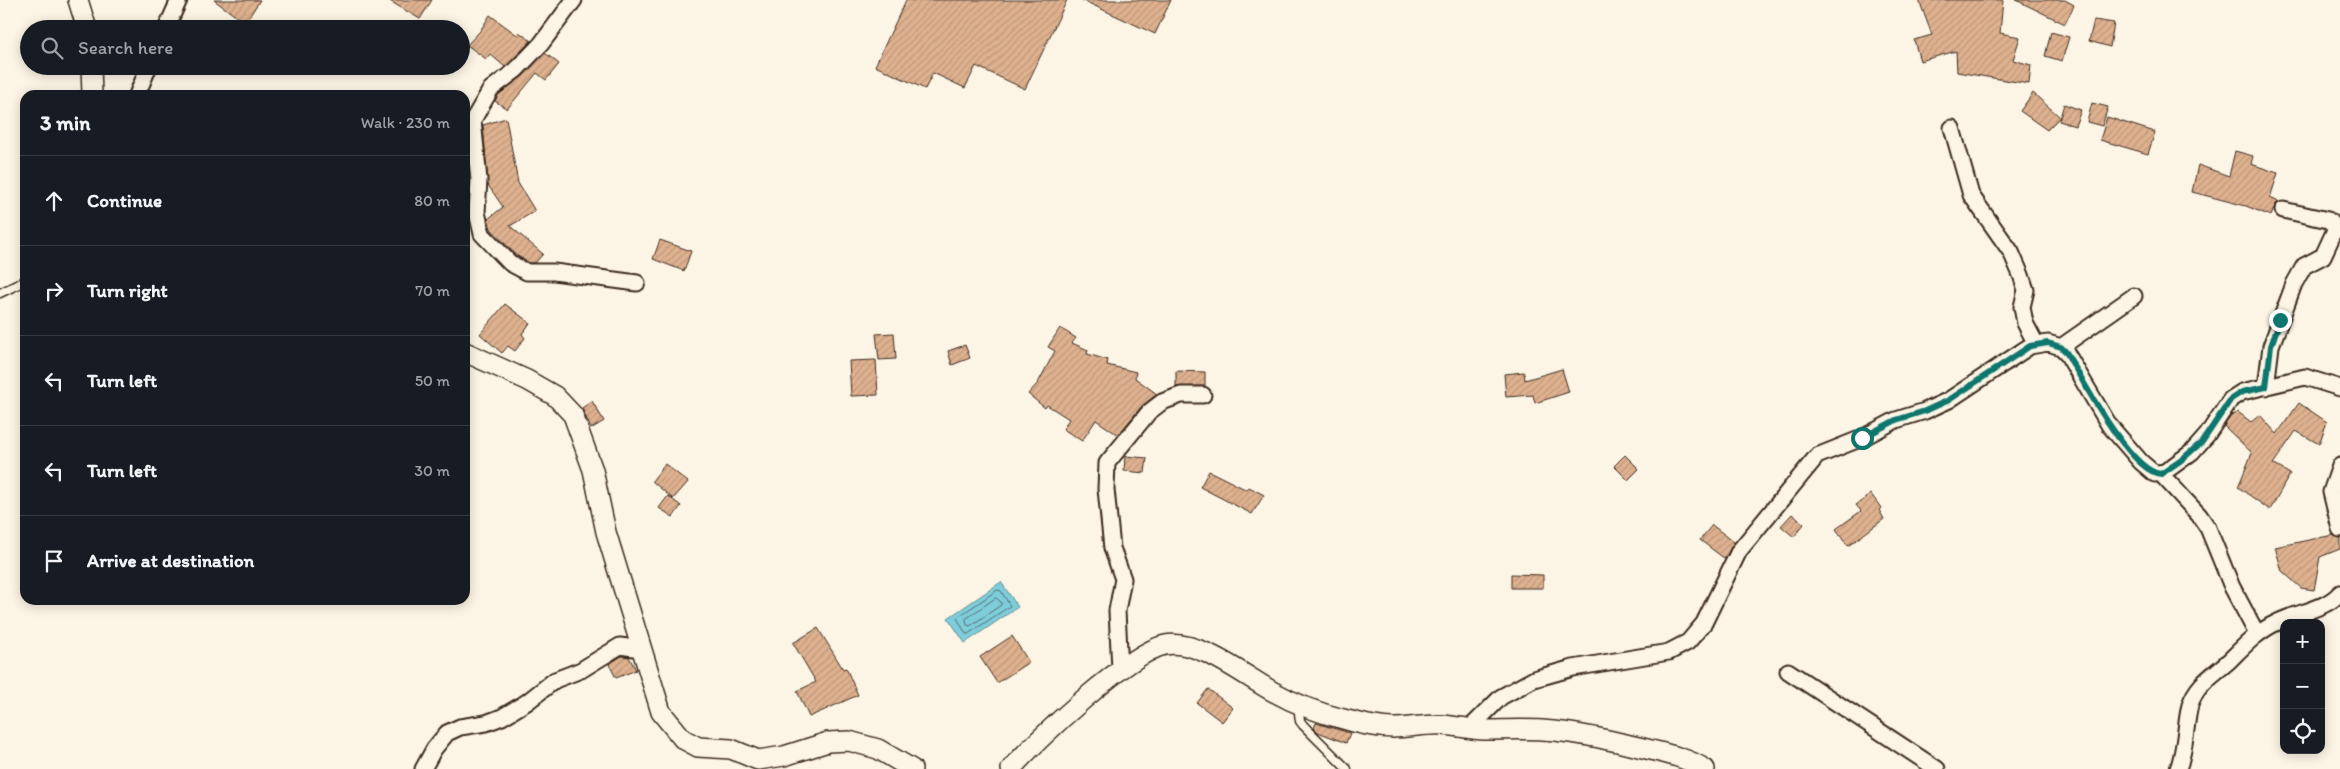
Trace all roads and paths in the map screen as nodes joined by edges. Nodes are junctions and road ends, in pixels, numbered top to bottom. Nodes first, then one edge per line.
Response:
1 (78, 0) edge
2 (179, 0) edge
3 (574, 0) edge
4 (84, 20) edge
5 (170, 20) edge
6 (91, 75) edge
7 (145, 75) edge
8 (92, 90) edge
9 (139, 90) edge
10 (1952, 128) dead end
11 (2283, 210) dead end
12 (20, 283) edge
13 (637, 283) dead end
14 (0, 293) edge
15 (2134, 296) dead end
16 (2036, 344) junction
17 (2061, 347) junction
18 (470, 354) edge
19 (2266, 387) junction
20 (2340, 388) edge
21 (1203, 395) dead end
22 (2340, 466) edge
23 (2161, 474) junction
24 (2340, 529) edge
25 (2340, 593) edge
26 (2257, 634) junction
27 (641, 649) junction
28 (1120, 669) junction
29 (1788, 671) dead end
30 (1298, 703) junction
31 (1469, 729) junction
32 (423, 769) edge
33 (912, 769) edge
34 (1011, 769) edge
35 (1347, 769) edge
36 (1705, 769) edge
37 (1937, 769) edge
38 (2178, 769) edge

1 - 4 street
2 - 5 street
3 - 13 street
6 - 8 street
7 - 9 street
10 - 16 street
11 - 19 street
12 - 14 lane
15 - 17 street
16 - 17 street
16 - 31 street
17 - 23 street
18 - 27 street
19 - 20 street
19 - 23 street
21 - 28 street
22 - 24 street
23 - 26 street
25 - 26 street
26 - 38 street
27 - 32 street
27 - 33 street
28 - 30 street
28 - 34 street
29 - 37 street
30 - 31 street
30 - 35 lane
31 - 36 street

